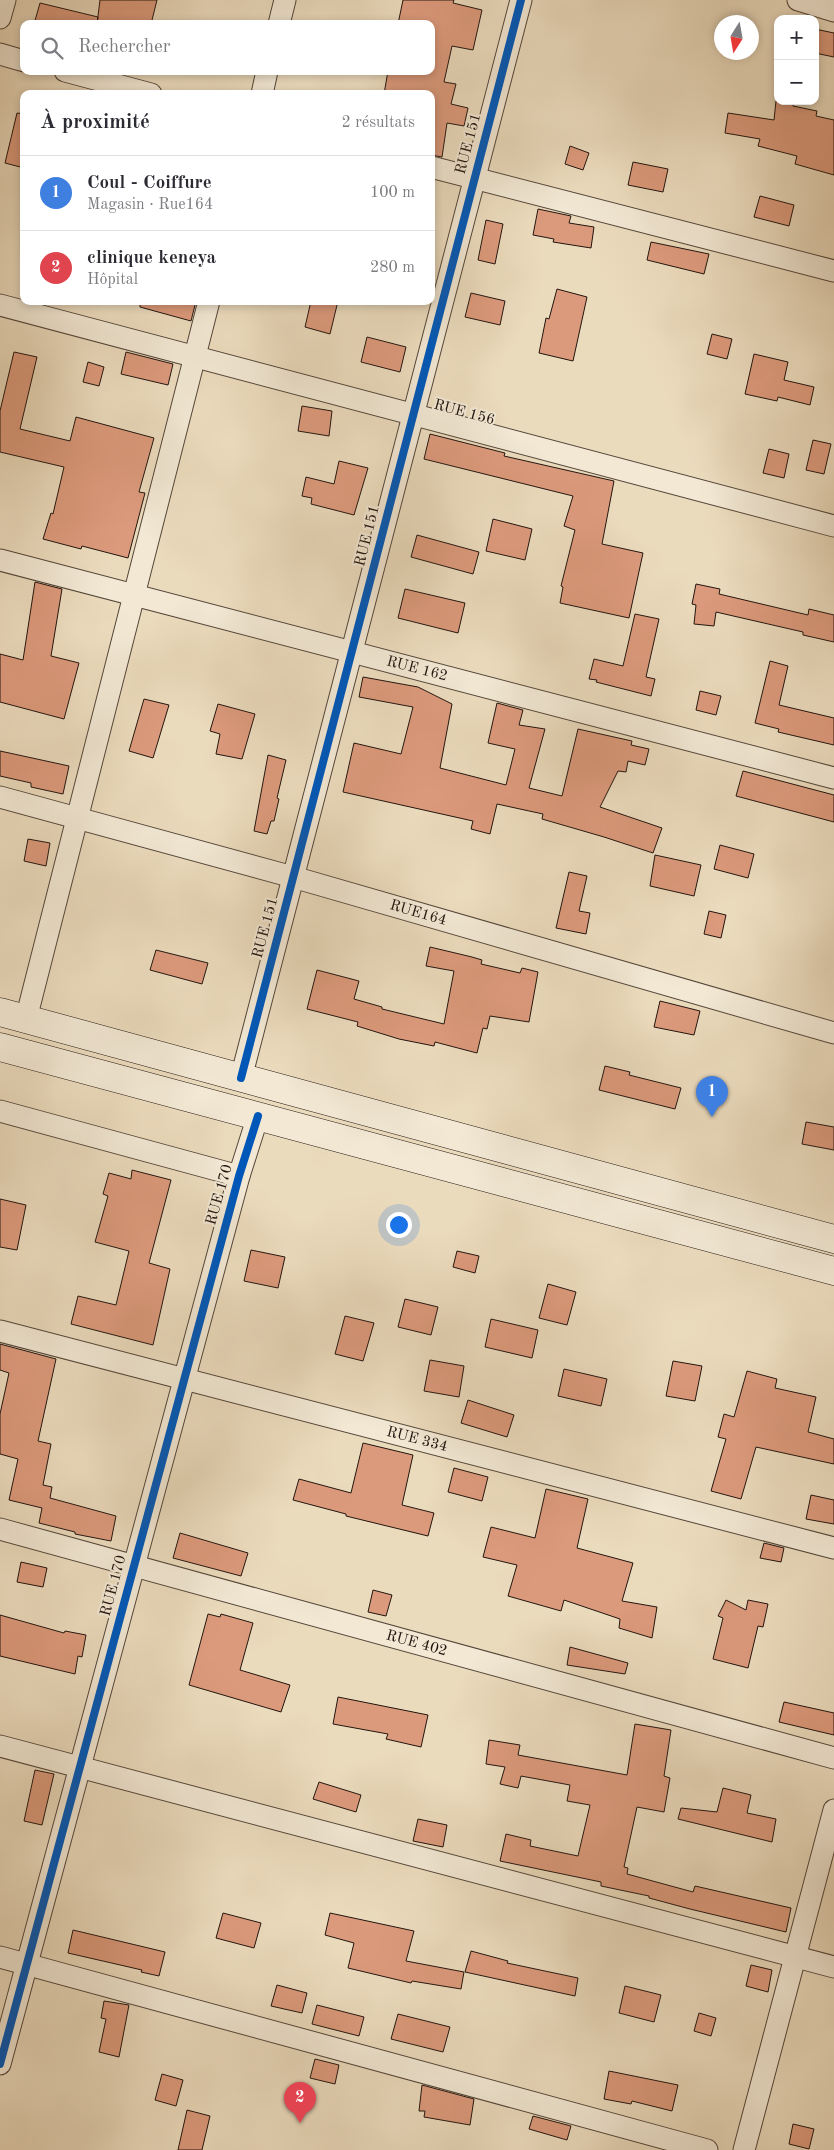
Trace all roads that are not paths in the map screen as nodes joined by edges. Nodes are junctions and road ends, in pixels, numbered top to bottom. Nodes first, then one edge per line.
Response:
1 (4, 0) edge
2 (285, 0) edge
3 (521, 0) edge
4 (798, 0) edge
5 (834, 11) edge
6 (0, 18) edge
7 (280, 20) edge
8 (0, 54) edge
9 (20, 59) edge
10 (80, 75) edge
11 (266, 75) edge
12 (136, 90) edge
13 (263, 90) edge
14 (435, 167) edge
15 (475, 178) junction
16 (834, 271) edge
17 (0, 304) edge
18 (208, 305) edge
19 (195, 356) junction
20 (413, 414) junction
21 (834, 526) edge
22 (0, 560) edge
23 (134, 595) junction
24 (352, 652) junction
25 (834, 778) edge
26 (0, 797) edge
27 (77, 818) junction
28 (294, 877) junction
29 (0, 1012) edge
30 (26, 1019) junction
31 (834, 1033) edge
32 (0, 1046) edge
33 (241, 1078) junction
34 (0, 1111) edge
35 (258, 1116) junction
36 (238, 1176) junction
37 (834, 1239) edge
38 (834, 1272) edge
39 (0, 1331) edge
40 (184, 1379) junction
41 (0, 1530) edge
42 (834, 1548) edge
43 (134, 1566) junction
44 (0, 1746) edge
45 (834, 1758) edge
46 (80, 1767) junction
47 (834, 1810) edge
48 (0, 1957) edge
49 (795, 1957) junction
50 (26, 1965) junction
51 (834, 1967) edge
52 (0, 2064) edge
53 (707, 2150) edge
54 (744, 2150) edge

1 - 6 street
2 - 7 street
3 - 15 street, RUE 151
4 - 5 street
8 - 9 street
10 - 12 street
11 - 13 street
14 - 15 street
15 - 16 street
15 - 20 street, RUE 151
17 - 19 street, RUE 156
18 - 19 street
19 - 20 street, RUE 156
19 - 23 street
20 - 21 street, RUE 156
20 - 24 street, RUE 151
22 - 23 street, RUE 162
23 - 24 street, RUE 162
23 - 27 street
24 - 25 street, RUE 162
24 - 28 street, RUE 151
26 - 27 street, RUE164
27 - 28 street, RUE164
27 - 30 street
28 - 31 street, RUE164
28 - 33 street, RUE 151
29 - 30 main road
30 - 33 main road
32 - 35 main road
33 - 37 main road
34 - 36 street
35 - 36 street, RUE 170
35 - 38 main road
36 - 40 street, RUE 170
39 - 40 street, RUE 334
40 - 42 street, RUE 334
40 - 43 street, RUE 170
41 - 43 street, RUE 402
43 - 45 street, RUE 402
43 - 46 street, RUE 170
44 - 46 street
46 - 49 street
46 - 50 street, RUE 170
47 - 49 street
48 - 50 street
49 - 51 street
49 - 54 street
50 - 52 street, RUE 170
50 - 53 street

